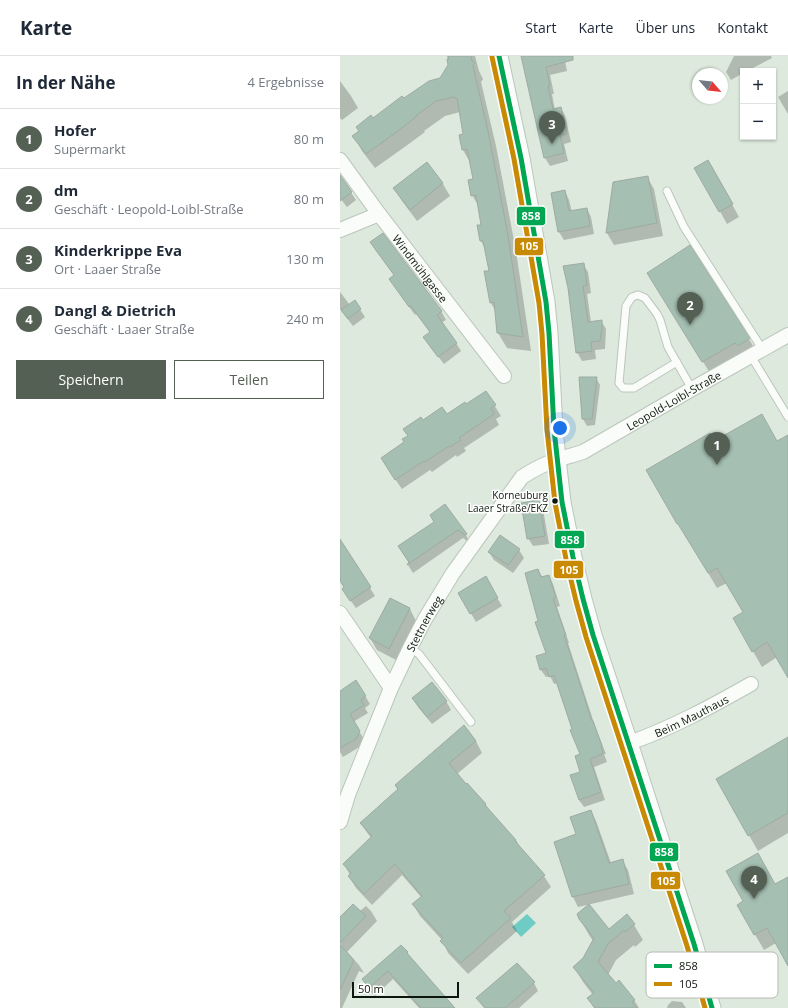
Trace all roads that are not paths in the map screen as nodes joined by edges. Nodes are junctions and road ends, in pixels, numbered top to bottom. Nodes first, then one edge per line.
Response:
1 (499, 56) edge
2 (340, 160) edge
3 (667, 191) dead end
4 (379, 214) junction
5 (340, 230) edge
6 (788, 335) edge
7 (757, 353) junction
8 (677, 362) junction
9 (504, 376) dead end
10 (692, 389) junction
11 (788, 417) edge
12 (557, 460) junction
13 (340, 613) edge
14 (410, 648) junction
15 (751, 684) dead end
16 (391, 688) junction
17 (470, 722) dead end
18 (629, 743) junction
19 (340, 822) edge
20 (696, 952) edge
21 (709, 998) edge
22 (712, 1008) edge

1 - 12 street
2 - 4 street, Windmühlgasse
3 - 7 lane
4 - 5 street
4 - 9 street, Windmühlgasse
6 - 7 street, Leopold-Loibl-Straße
7 - 10 street, Leopold-Loibl-Straße
7 - 11 lane
8 - 8 lane
8 - 10 lane
10 - 12 street, Leopold-Loibl-Straße
12 - 14 street, Stettnerweg
12 - 18 street
13 - 16 street
14 - 16 street, Stettnerweg
14 - 17 lane
15 - 18 street, Beim Mauthaus
16 - 19 street, Stettnerweg
18 - 20 street
21 - 22 street

